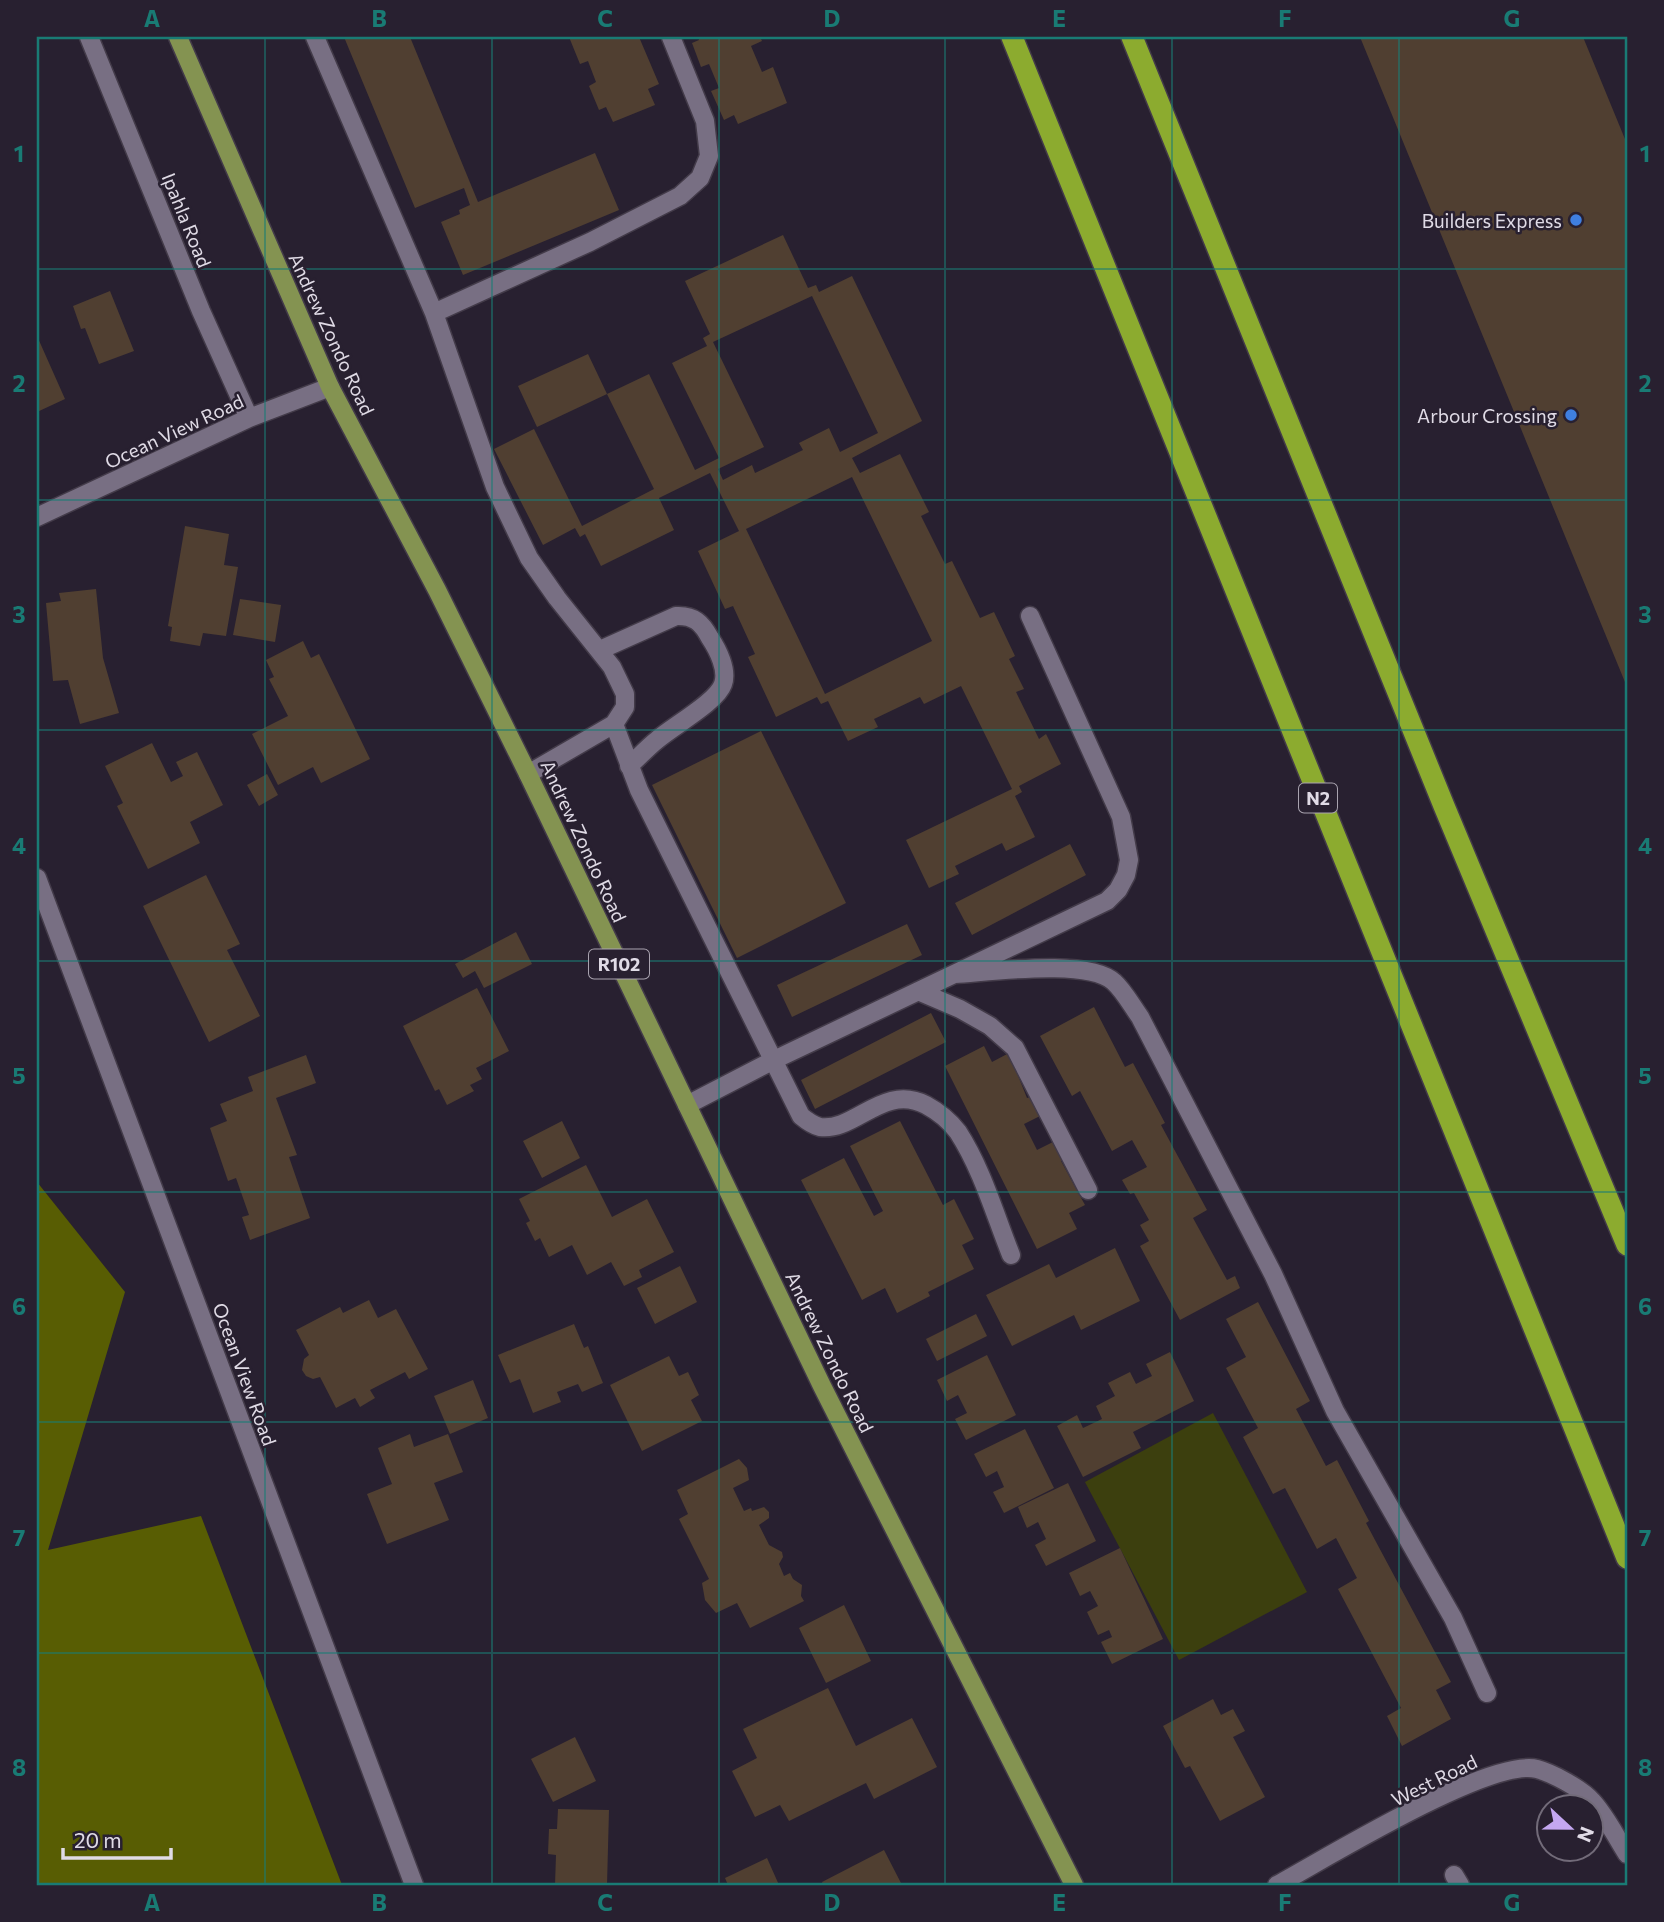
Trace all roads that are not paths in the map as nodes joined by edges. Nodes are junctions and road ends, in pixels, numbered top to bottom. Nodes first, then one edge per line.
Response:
1 (89, 37) edge
2 (178, 37) edge
3 (315, 37) edge
4 (671, 37) edge
5 (1012, 37) edge
6 (1132, 37) edge
7 (434, 313) junction
8 (330, 387) junction
9 (249, 418) junction
10 (37, 517) edge
11 (1030, 616) dead end
12 (600, 650) junction
13 (614, 724) junction
14 (629, 766) junction
15 (528, 774) junction
16 (37, 878) edge
17 (955, 974) junction
18 (918, 991) junction
19 (774, 1060) junction
20 (687, 1105) junction
21 (1088, 1189) dead end
22 (1627, 1245) edge
23 (1012, 1255) dead end
24 (1627, 1558) edge
25 (1487, 1693) dead end
26 (1627, 1854) edge
27 (414, 1885) edge
28 (1074, 1885) edge
29 (1277, 1885) edge

1 - 9 street, Ipahla Road
2 - 8 main road, Andrew Zondo Road / R102
3 - 7 street
4 - 7 street
5 - 24 highway, N2
6 - 22 highway
7 - 12 street
8 - 9 street, Ocean View Road
8 - 15 main road, Andrew Zondo Road / R102
9 - 10 street, Ocean View Road
11 - 17 street
12 - 13 street
12 - 14 street
13 - 14 street
13 - 15 street
14 - 19 street
15 - 20 main road, Andrew Zondo Road / R102
16 - 27 street, Ocean View Road
17 - 18 street
17 - 25 street
18 - 19 street
18 - 21 street
19 - 20 street
19 - 23 street
20 - 28 main road, Andrew Zondo Road / R102
26 - 29 street, West Road

